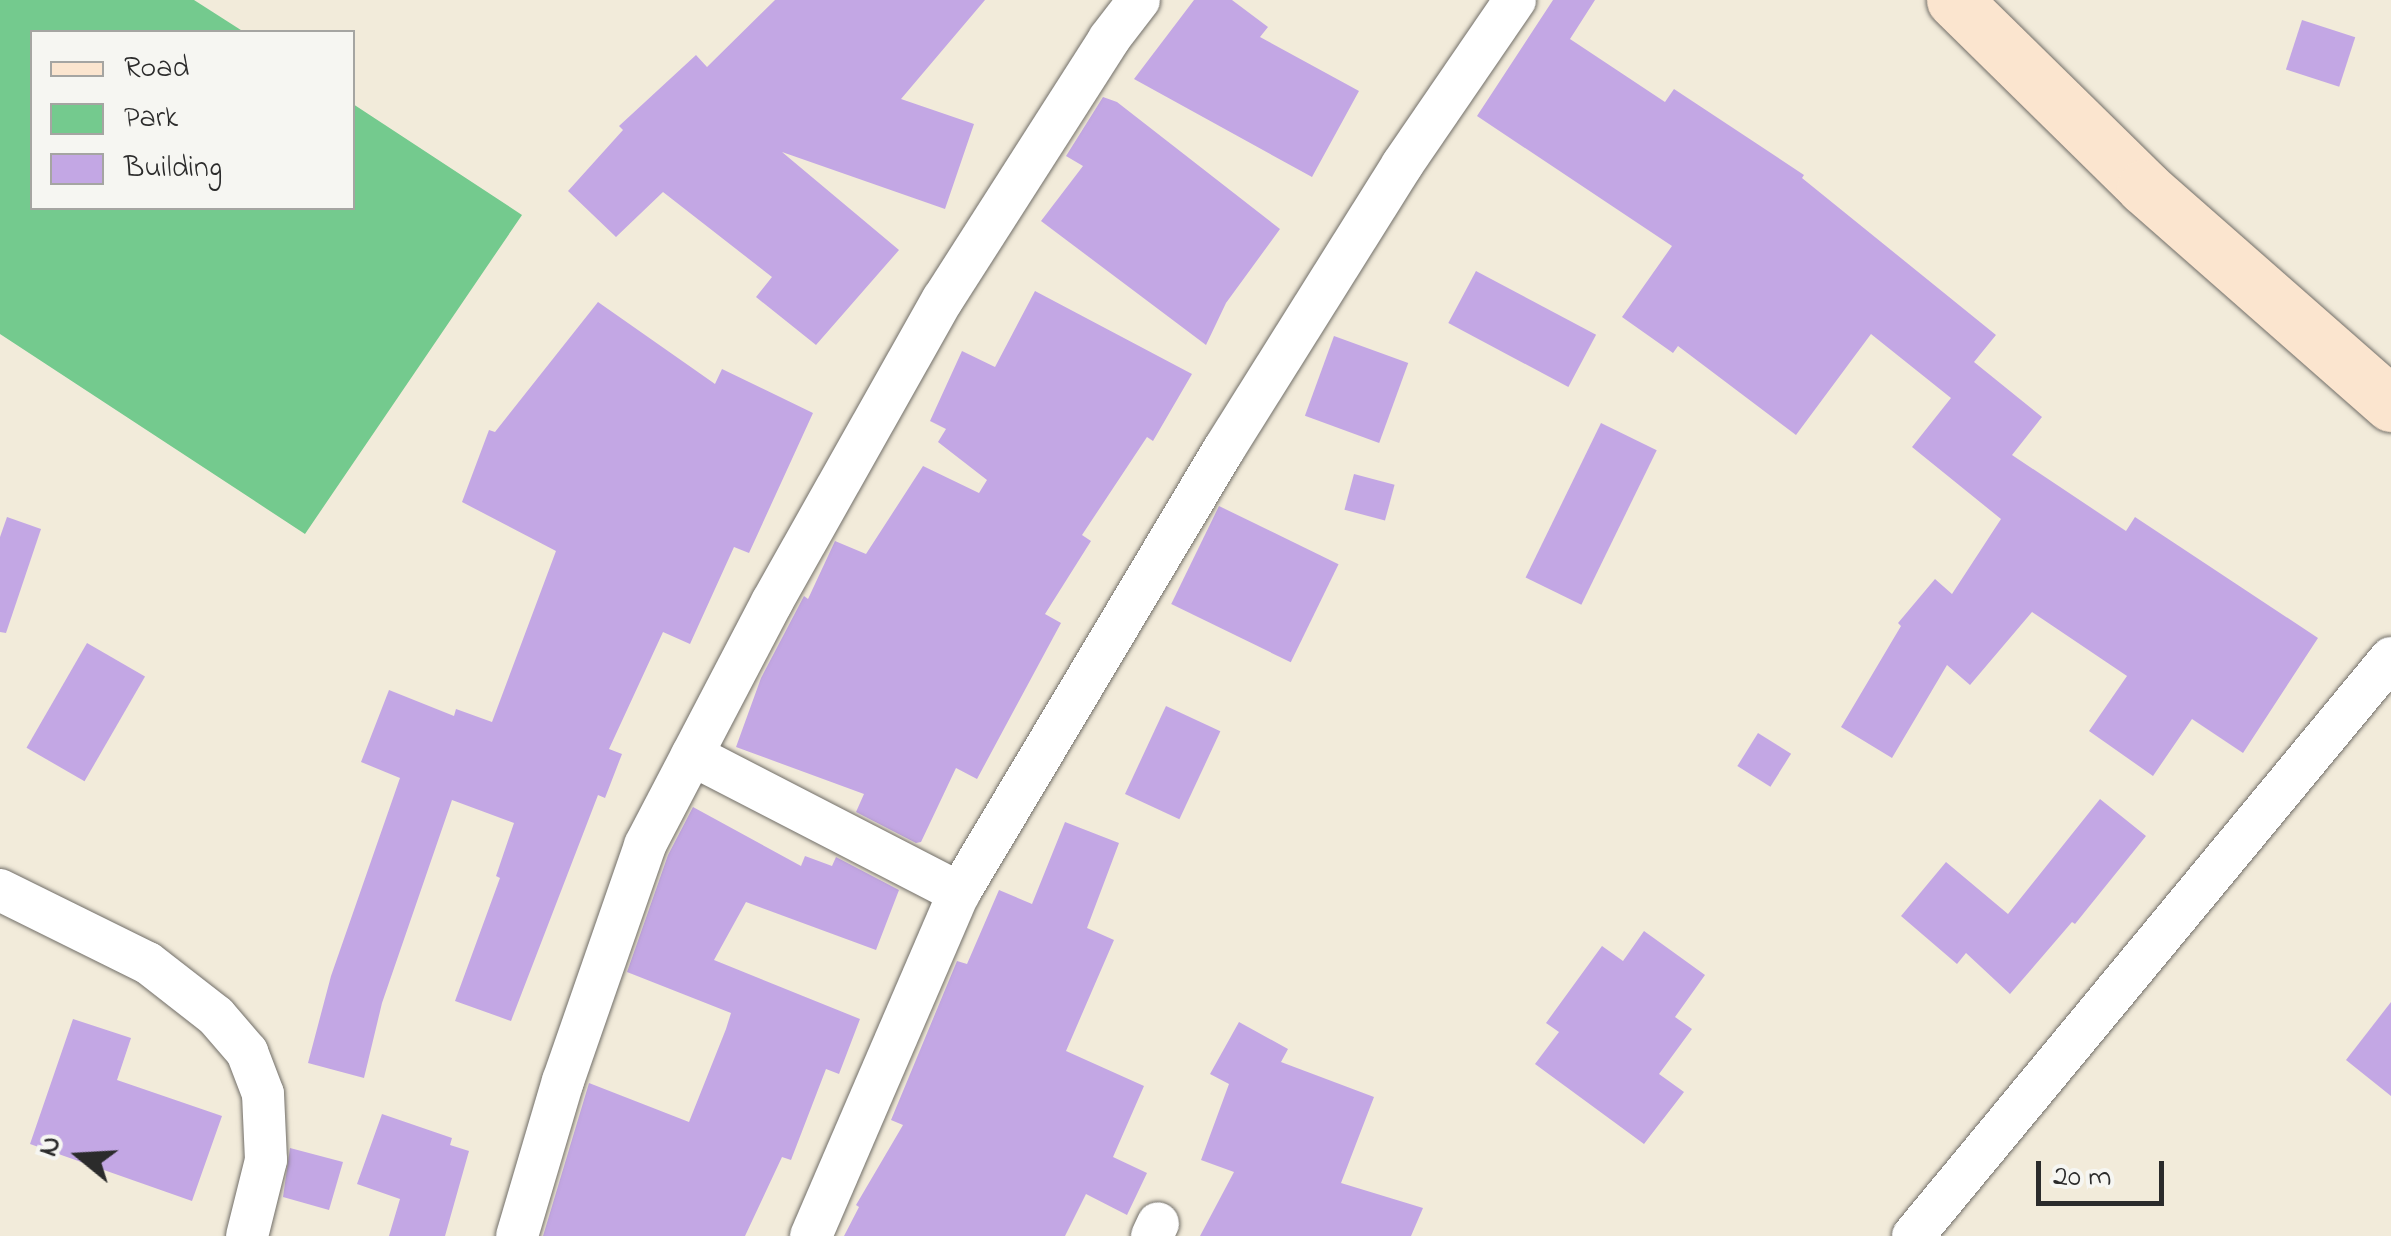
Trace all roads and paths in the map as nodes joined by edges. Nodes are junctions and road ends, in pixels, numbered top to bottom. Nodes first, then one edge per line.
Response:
1 (1138, 0) edge
2 (1515, 0) edge
3 (1954, 0) edge
4 (2391, 404) edge
5 (2391, 658) edge
6 (692, 756) junction
7 (0, 890) edge
8 (959, 893) junction
9 (248, 1236) edge
10 (517, 1236) edge
11 (811, 1236) edge
12 (1913, 1236) edge

1 - 6 street
2 - 8 street
3 - 4 street
5 - 12 street
6 - 8 street
6 - 10 street
7 - 9 street
8 - 11 street

